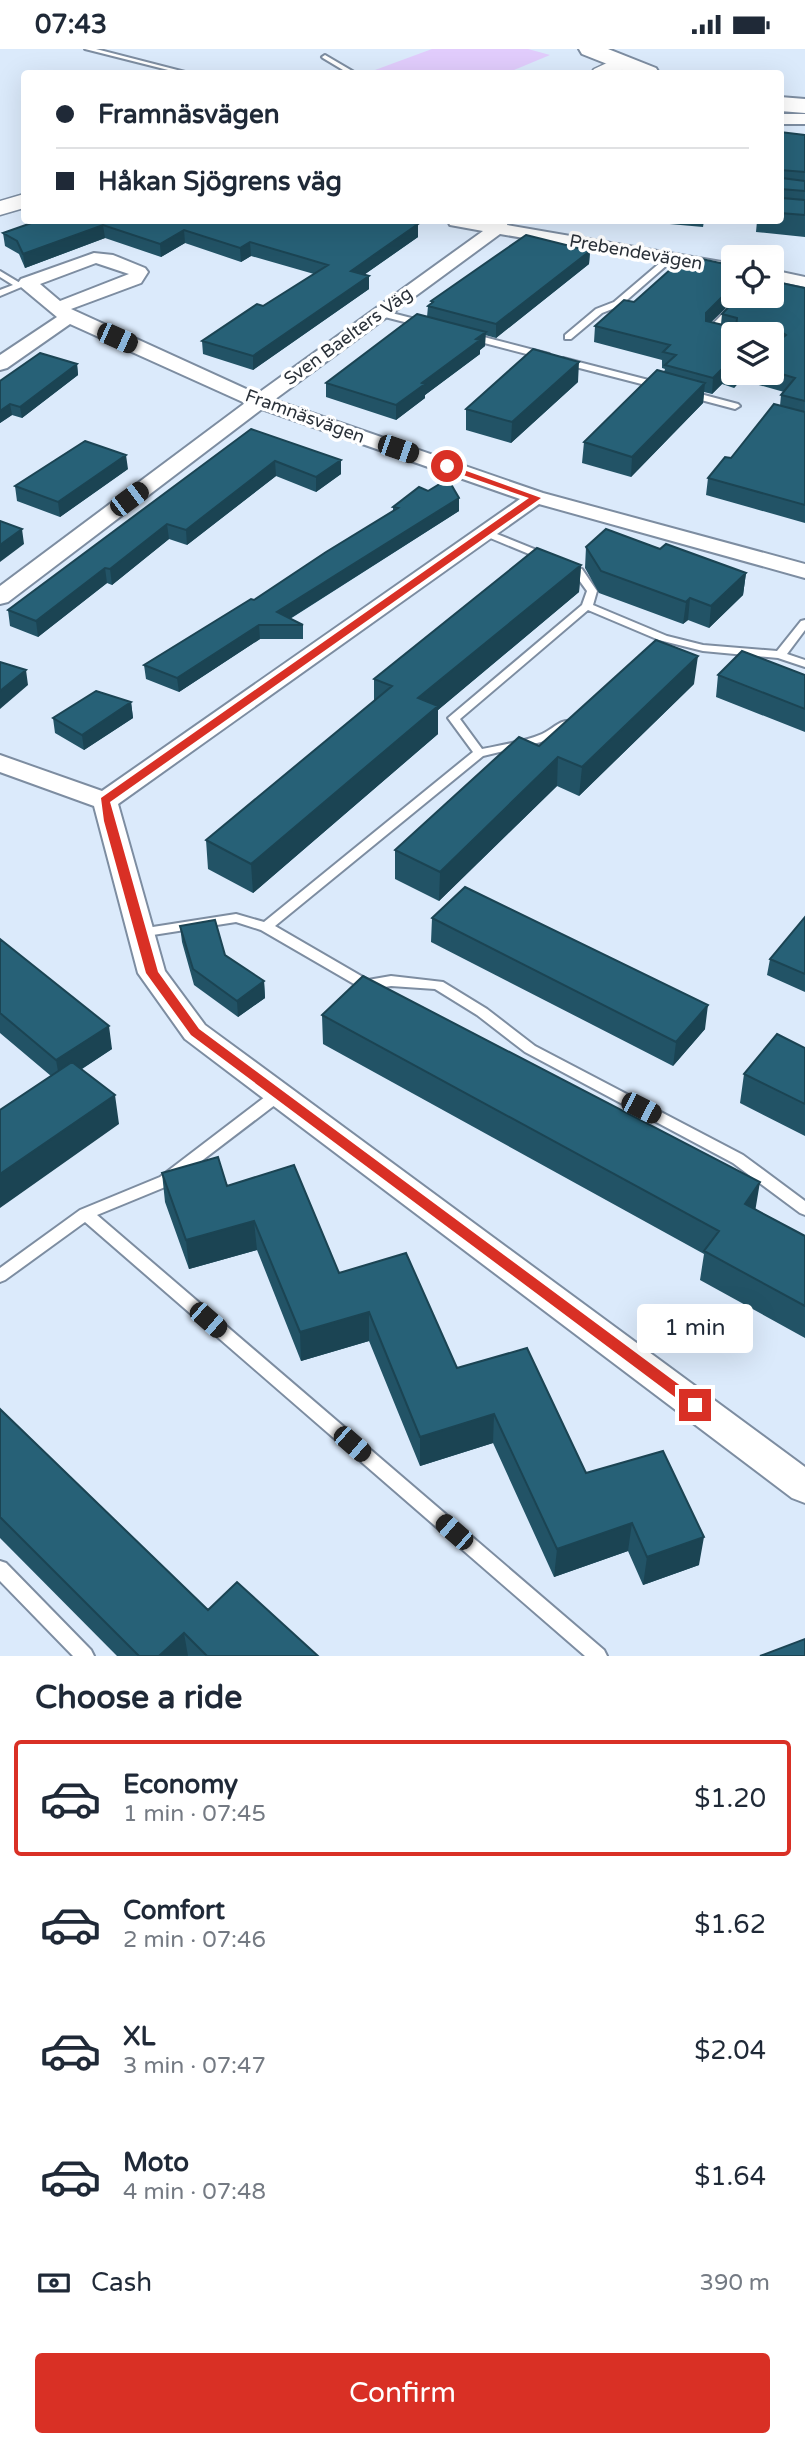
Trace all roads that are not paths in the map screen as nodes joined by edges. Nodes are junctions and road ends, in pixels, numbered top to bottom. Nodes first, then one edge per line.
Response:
1 (88, 49) edge
2 (570, 49) edge
3 (590, 49) edge
4 (325, 57) dead end
5 (613, 69) edge
6 (174, 70) edge
7 (347, 70) edge
8 (784, 97) edge
9 (805, 99) edge
10 (784, 104) edge
11 (805, 106) edge
12 (784, 119) edge
13 (805, 119) edge
14 (21, 202) edge
15 (0, 208) edge
16 (498, 225) edge
17 (671, 258) junction
18 (721, 267) edge
19 (0, 273) edge
20 (784, 278) edge
21 (805, 282) edge
22 (23, 285) junction
23 (0, 293) edge
24 (733, 308) edge
25 (63, 312) junction
26 (380, 313) junction
27 (433, 327) edge
28 (460, 334) edge
29 (721, 336) edge
30 (568, 337) dead end
31 (0, 364) edge
32 (258, 402) junction
33 (735, 406) dead end
34 (536, 498) junction
35 (487, 533) junction
36 (805, 571) edge
37 (0, 597) edge
38 (587, 606) junction
39 (805, 623) edge
40 (663, 638) junction
41 (654, 646) edge
42 (780, 655) junction
43 (805, 664) edge
44 (577, 714) edge
45 (479, 753) junction
46 (0, 763) edge
47 (105, 801) junction
48 (266, 927) junction
49 (140, 933) junction
50 (279, 1094) junction
51 (805, 1209) edge
52 (85, 1214) junction
53 (0, 1276) edge
54 (805, 1487) edge
55 (0, 1569) edge
56 (85, 1656) edge
57 (598, 1656) edge

1 - 6 lane
2 - 5 highway
3 - 5 highway
4 - 7 lane
8 - 9 highway
10 - 11 highway
12 - 13 street
14 - 15 main road
16 - 17 street, Prebendevägen
16 - 26 street, Sven Baelters Väg
17 - 18 street, Prebendevägen
17 - 30 lane
19 - 22 lane
20 - 21 street
22 - 23 lane
22 - 25 street, Framnäsvägen
22 - 25 street
24 - 29 lane
25 - 31 street
25 - 32 street, Framnäsvägen
26 - 27 lane
26 - 32 street, Sven Baelters Väg
28 - 33 lane
32 - 34 street, Framnäsvägen
32 - 37 street, Sven Baelters Väg
34 - 35 street
34 - 36 street, Framnäsvägen
35 - 38 lane
35 - 47 street
38 - 40 lane
38 - 45 lane
39 - 42 lane
40 - 41 lane
40 - 42 lane
42 - 43 lane
44 - 45 lane
45 - 48 lane
46 - 47 street
47 - 49 street
48 - 49 lane
48 - 51 lane
49 - 50 street
50 - 52 lane
50 - 54 street
52 - 53 lane
52 - 57 lane
55 - 56 lane

